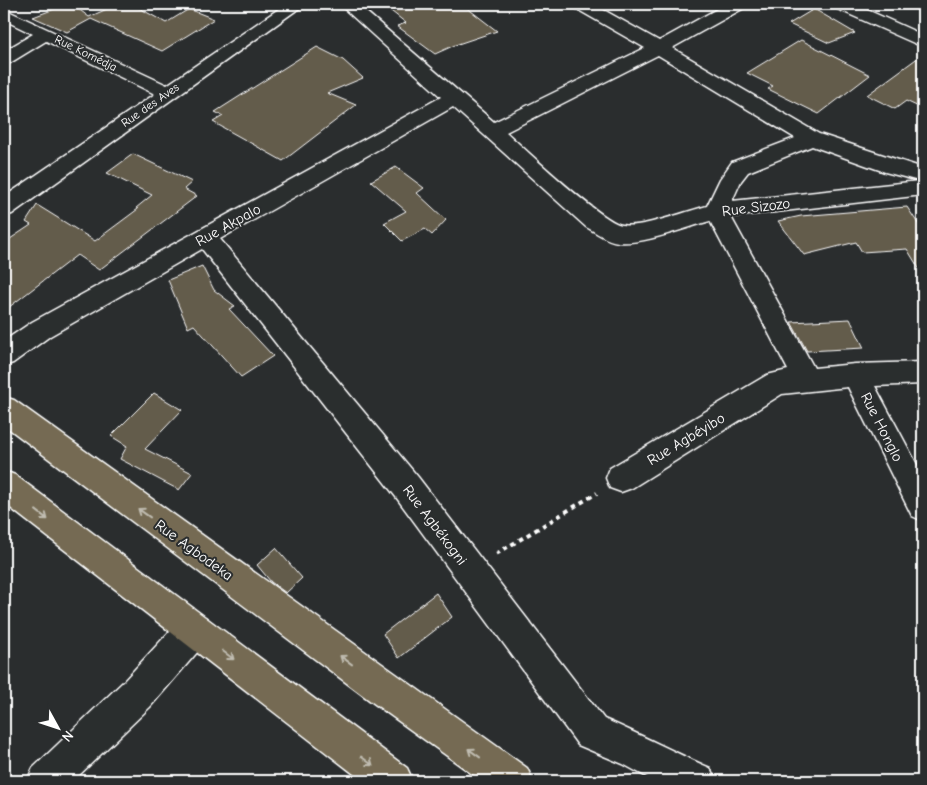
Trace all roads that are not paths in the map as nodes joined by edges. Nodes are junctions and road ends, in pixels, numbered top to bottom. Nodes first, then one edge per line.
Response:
1 (297, 4) edge
2 (346, 4) edge
3 (581, 4) edge
4 (738, 4) edge
5 (841, 4) edge
6 (4, 14) edge
7 (46, 34) junction
8 (923, 42) edge
9 (660, 48) junction
10 (4, 59) edge
11 (168, 93) junction
12 (455, 98) junction
13 (492, 131) junction
14 (812, 139) junction
15 (923, 175) edge
16 (923, 188) edge
17 (4, 208) edge
18 (716, 211) junction
19 (205, 237) junction
20 (4, 355) edge
21 (923, 372) edge
22 (855, 375) junction
23 (807, 380) junction
24 (4, 410) edge
25 (621, 478) road end
26 (4, 485) edge
27 (923, 506) edge
28 (194, 630) junction
29 (693, 780) edge
30 (46, 781) edge
31 (394, 781) edge
32 (514, 781) edge

1 - 11 street, Rue des Aves
2 - 12 street, Rue Sizozo
3 - 9 street
4 - 9 street
5 - 8 street
6 - 7 street, Rue Komédja
7 - 10 street
7 - 11 street, Rue Komédja
9 - 13 street
9 - 14 street
11 - 17 street, Rue des Aves
12 - 13 street, Rue Sizozo
12 - 19 street, Rue Akpalo
13 - 18 street, Rue Sizozo
14 - 15 street
14 - 18 street
16 - 18 street, Rue Sizozo
18 - 23 street
19 - 20 street, Rue Akpalo
19 - 29 street, Rue Agbékogni
21 - 22 street, Rue Agbéyibo
22 - 23 street, Rue Agbéyibo
22 - 27 street, Rue Honglo
23 - 25 street, Rue Agbéyibo
32 -> 24 main road, Rue Agbodeka
26 -> 28 main road
28 - 30 street
28 -> 31 main road

